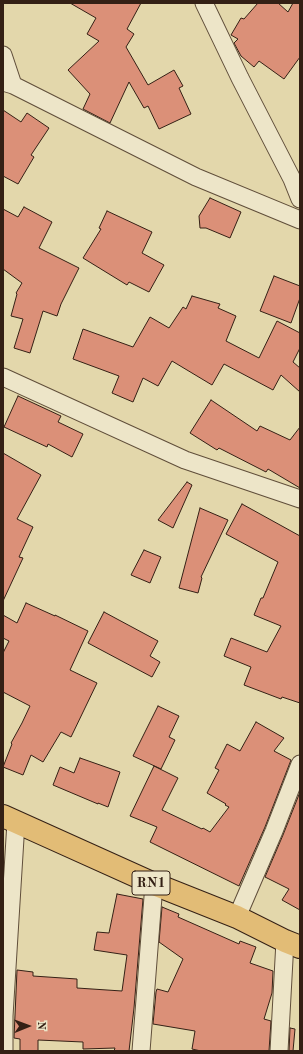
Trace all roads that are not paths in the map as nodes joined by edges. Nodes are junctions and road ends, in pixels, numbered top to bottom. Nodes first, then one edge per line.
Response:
1 (204, 3) edge
2 (3, 55) edge
3 (8, 84) edge
4 (300, 198) edge
5 (300, 220) edge
6 (3, 377) edge
7 (300, 499) edge
8 (300, 764) edge
9 (10, 819) edge
10 (154, 884) junction
11 (237, 917) junction
12 (292, 944) edge
13 (4, 1051) edge
14 (141, 1051) edge
15 (279, 1051) edge

1 - 4 street
2 - 3 street
3 - 5 street
6 - 7 street
8 - 11 street
9 - 10 highway, RN1
9 - 13 street
10 - 11 highway, RN1
10 - 14 street
11 - 12 highway, RN1
12 - 15 street

